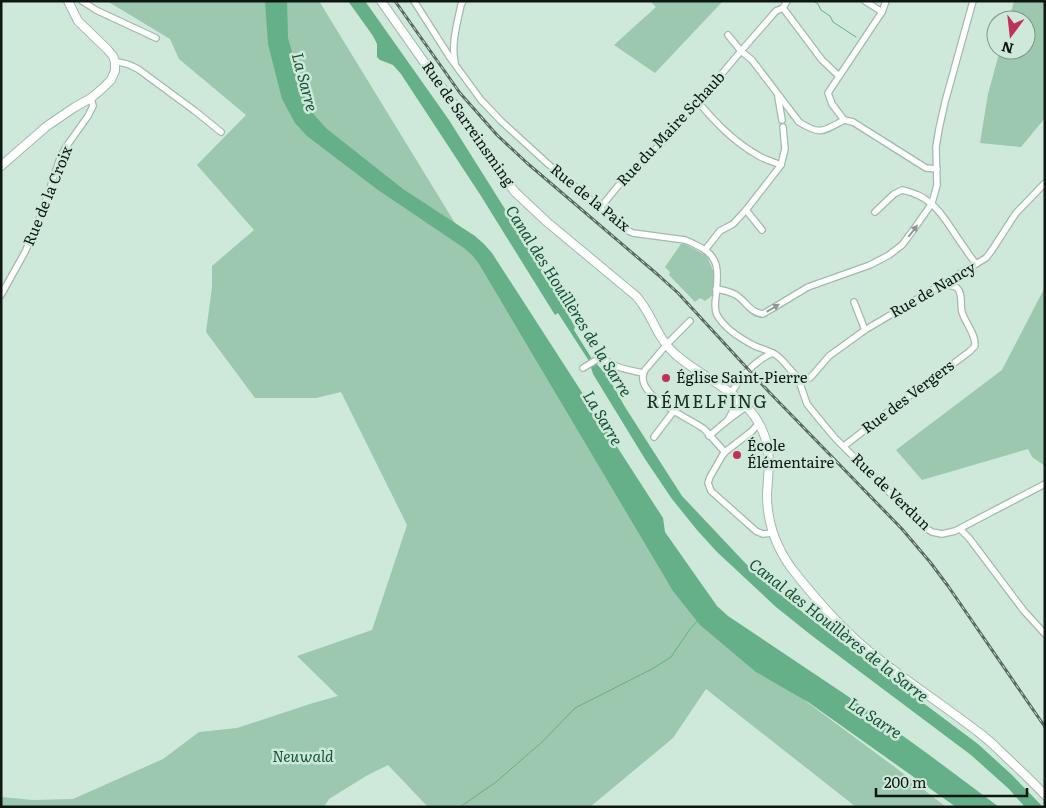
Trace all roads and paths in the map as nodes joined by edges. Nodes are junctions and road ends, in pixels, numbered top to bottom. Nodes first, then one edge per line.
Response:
1 (68, 1) edge
2 (82, 1) edge
3 (381, 1) edge
4 (414, 1) edge
5 (464, 1) edge
6 (787, 1) edge
7 (865, 1) edge
8 (886, 1) edge
9 (973, 1) edge
10 (783, 8) junction
11 (882, 12) junction
12 (728, 35) dead end
13 (156, 38) dead end
14 (741, 51) junction
15 (115, 62) junction
16 (455, 63) junction
17 (839, 76) junction
18 (778, 95) junction
19 (91, 98) junction
20 (698, 102) junction
21 (782, 120) dead end
22 (844, 120) junction
23 (783, 127) dead end
24 (221, 132) dead end
25 (781, 165) junction
26 (1, 166) edge
27 (937, 169) junction
28 (1044, 183) edge
29 (931, 205) junction
30 (600, 208) junction
31 (746, 210) junction
32 (876, 212) dead end
33 (762, 230) dead end
34 (705, 250) junction
35 (969, 256) junction
36 (976, 264) junction
37 (970, 268) junction
38 (942, 284) junction
39 (716, 289) junction
40 (1, 295) edge
41 (854, 302) dead end
42 (690, 321) dead end
43 (865, 330) junction
44 (666, 345) junction
45 (764, 349) junction
46 (773, 353) junction
47 (760, 361) junction
48 (584, 367) dead end
49 (643, 373) junction
50 (801, 379) junction
51 (731, 393) junction
52 (739, 399) junction
53 (747, 406) junction
54 (673, 412) junction
55 (728, 420) junction
56 (759, 423) junction
57 (710, 436) junction
58 (654, 437) dead end
59 (844, 446) junction
60 (725, 452) junction
61 (1045, 484) edge
62 (960, 529) junction
63 (773, 533) junction
64 (1045, 634) edge
65 (1045, 795) edge

1 - 15 street
2 - 13 street
3 - 44 street, Rue de Sarreinsming
4 - 16 street, Rue de la Paix
5 - 16 street
6 - 10 street, Rue du Maire Schaub
7 - 11 street
8 - 11 street
9 - 27 street
10 - 14 street, Rue du Maire Schaub
10 - 17 street
11 - 17 street
12 - 14 street
14 - 18 street
14 - 20 street, Rue du Maire Schaub
15 - 19 street
15 - 24 street
16 - 30 street, Rue de la Paix
17 - 22 street
18 - 21 street
18 - 22 street
19 - 26 street
19 - 40 street, Rue de la Croix
20 - 25 street
20 - 30 street, Rue du Maire Schaub
22 - 27 street
23 - 25 street
25 - 31 street
27 - 29 street
28 - 36 street, Rue de Nancy
29 - 32 street
29 - 35 street
39 -> 29 street
30 - 34 street, Rue de la Paix
31 - 33 street
31 - 34 street
34 - 39 street
35 - 36 street
35 - 37 street
36 - 37 street, Rue de Nancy
37 - 38 street, Rue de Nancy
38 - 43 street, Rue de Nancy
38 - 59 street, Rue des Vergers
39 - 45 street
41 - 43 street
42 - 44 street
43 - 50 street, Rue de Nancy
44 - 49 street
44 - 51 street, Rue de Sarreinsming
45 - 46 street
45 - 47 street
46 - 47 street
46 - 50 street
47 - 51 street
48 - 49 street
49 - 54 street
50 - 59 street, Rue de Verdun
51 - 52 street, Rue de Sarreinsming
52 - 53 street, Rue de Sarreinsming
52 - 55 street
53 - 55 street
53 - 56 street, Rue de Sarreinsming
54 - 57 street
54 - 58 street
55 - 57 street
56 - 60 street
56 - 63 street, Rue de Sarreinsming
57 - 60 street
59 - 62 street, Rue de Verdun
60 - 63 street
61 - 62 street, Rue de Verdun
62 - 64 street
63 - 65 street, Rue de Sarreinsming

